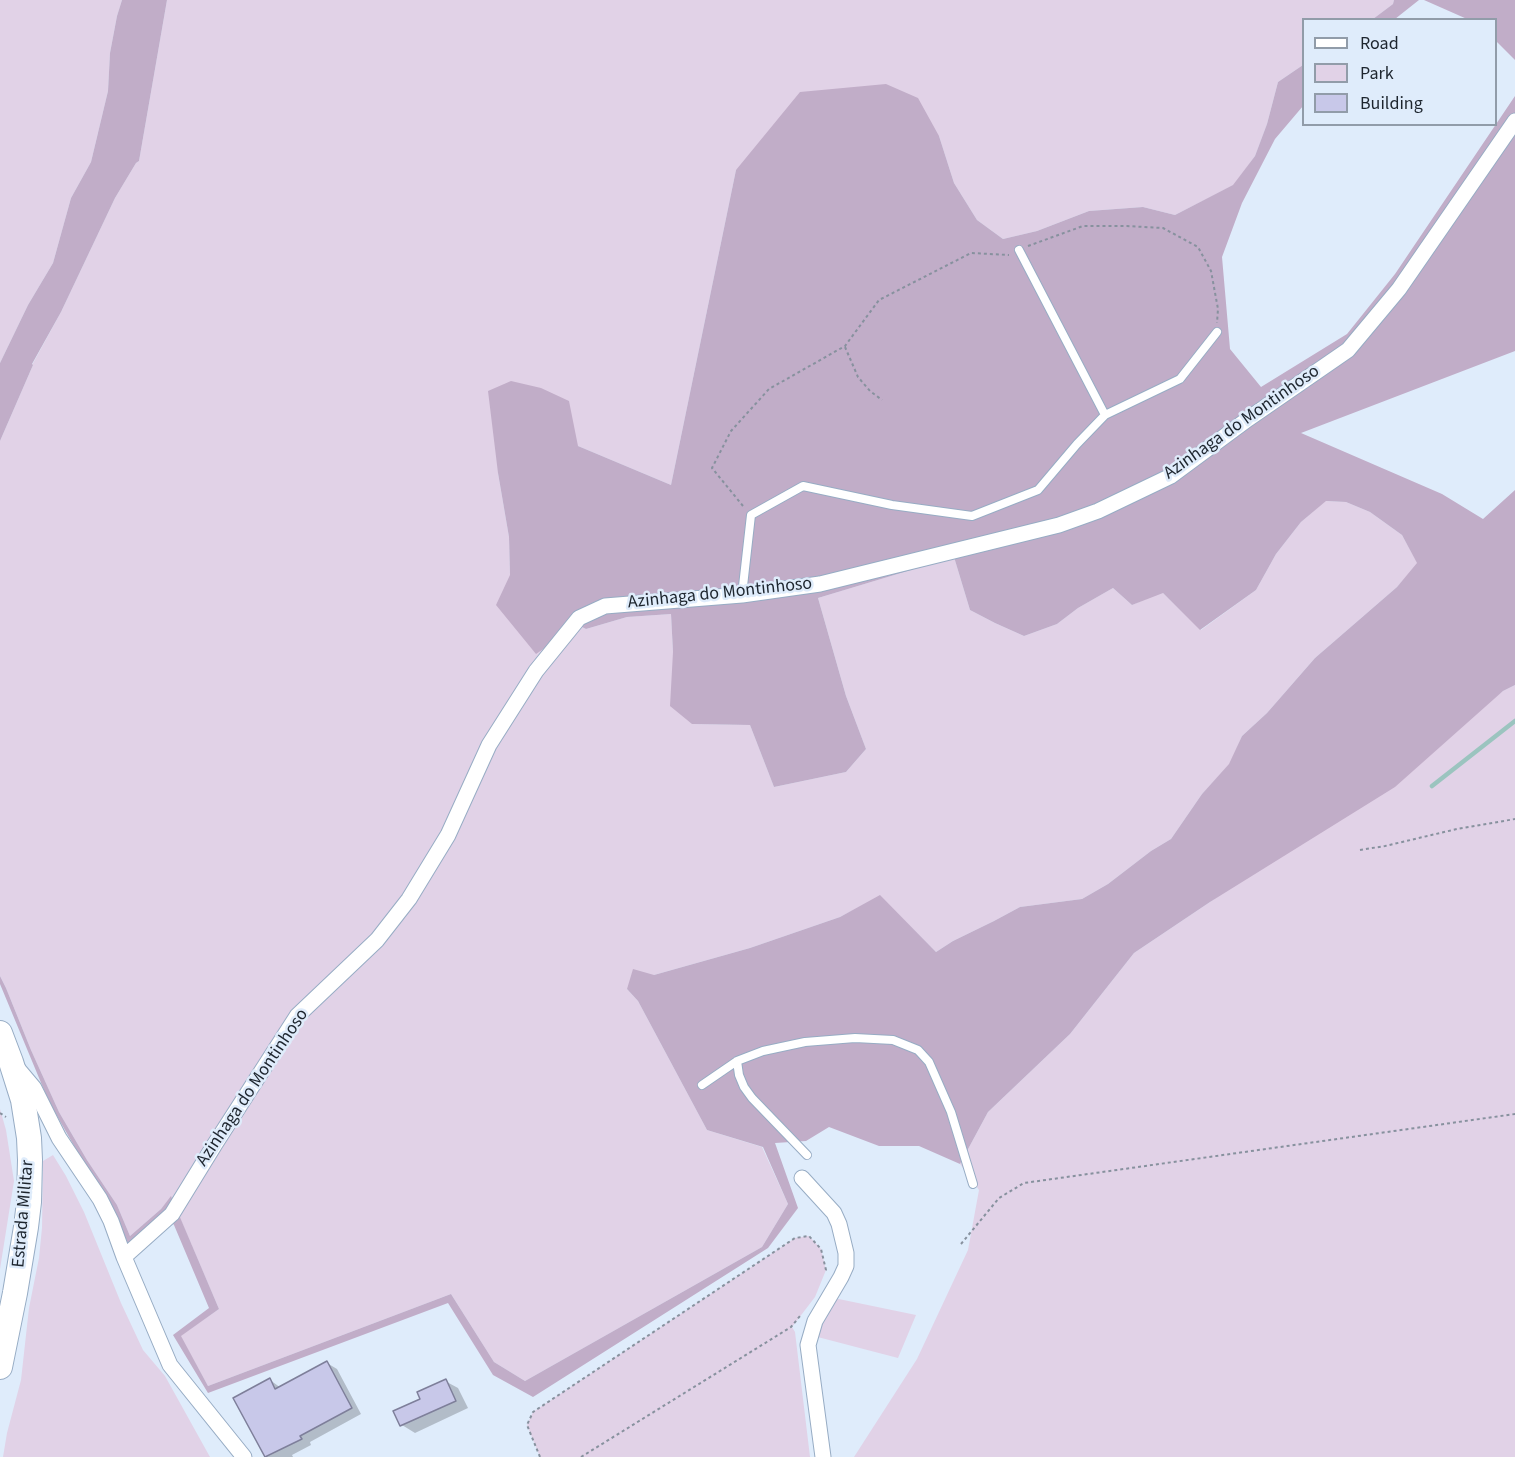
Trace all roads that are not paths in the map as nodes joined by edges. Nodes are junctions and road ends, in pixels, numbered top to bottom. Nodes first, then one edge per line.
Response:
1 (1515, 121) edge
2 (1019, 250) road end
3 (1217, 332) road end
4 (1105, 415) junction
5 (742, 595) junction
6 (0, 1033) edge
7 (737, 1061) junction
8 (11, 1062) junction
9 (702, 1085) dead end
10 (807, 1155) dead end
11 (802, 1178) dead end
12 (973, 1184) dead end
13 (124, 1257) junction
14 (0, 1367) edge
15 (244, 1457) edge
16 (823, 1457) edge

1 - 5 street, Azinhaga do Montinhoso
2 - 4 lane
3 - 4 lane
4 - 5 lane
5 - 13 street, Azinhaga do Montinhoso
6 - 8 main road, Estrada Militar
7 - 9 lane
7 - 10 lane
7 - 12 lane
8 - 13 street
8 - 14 main road, Estrada Militar
11 - 16 street
13 - 15 street

